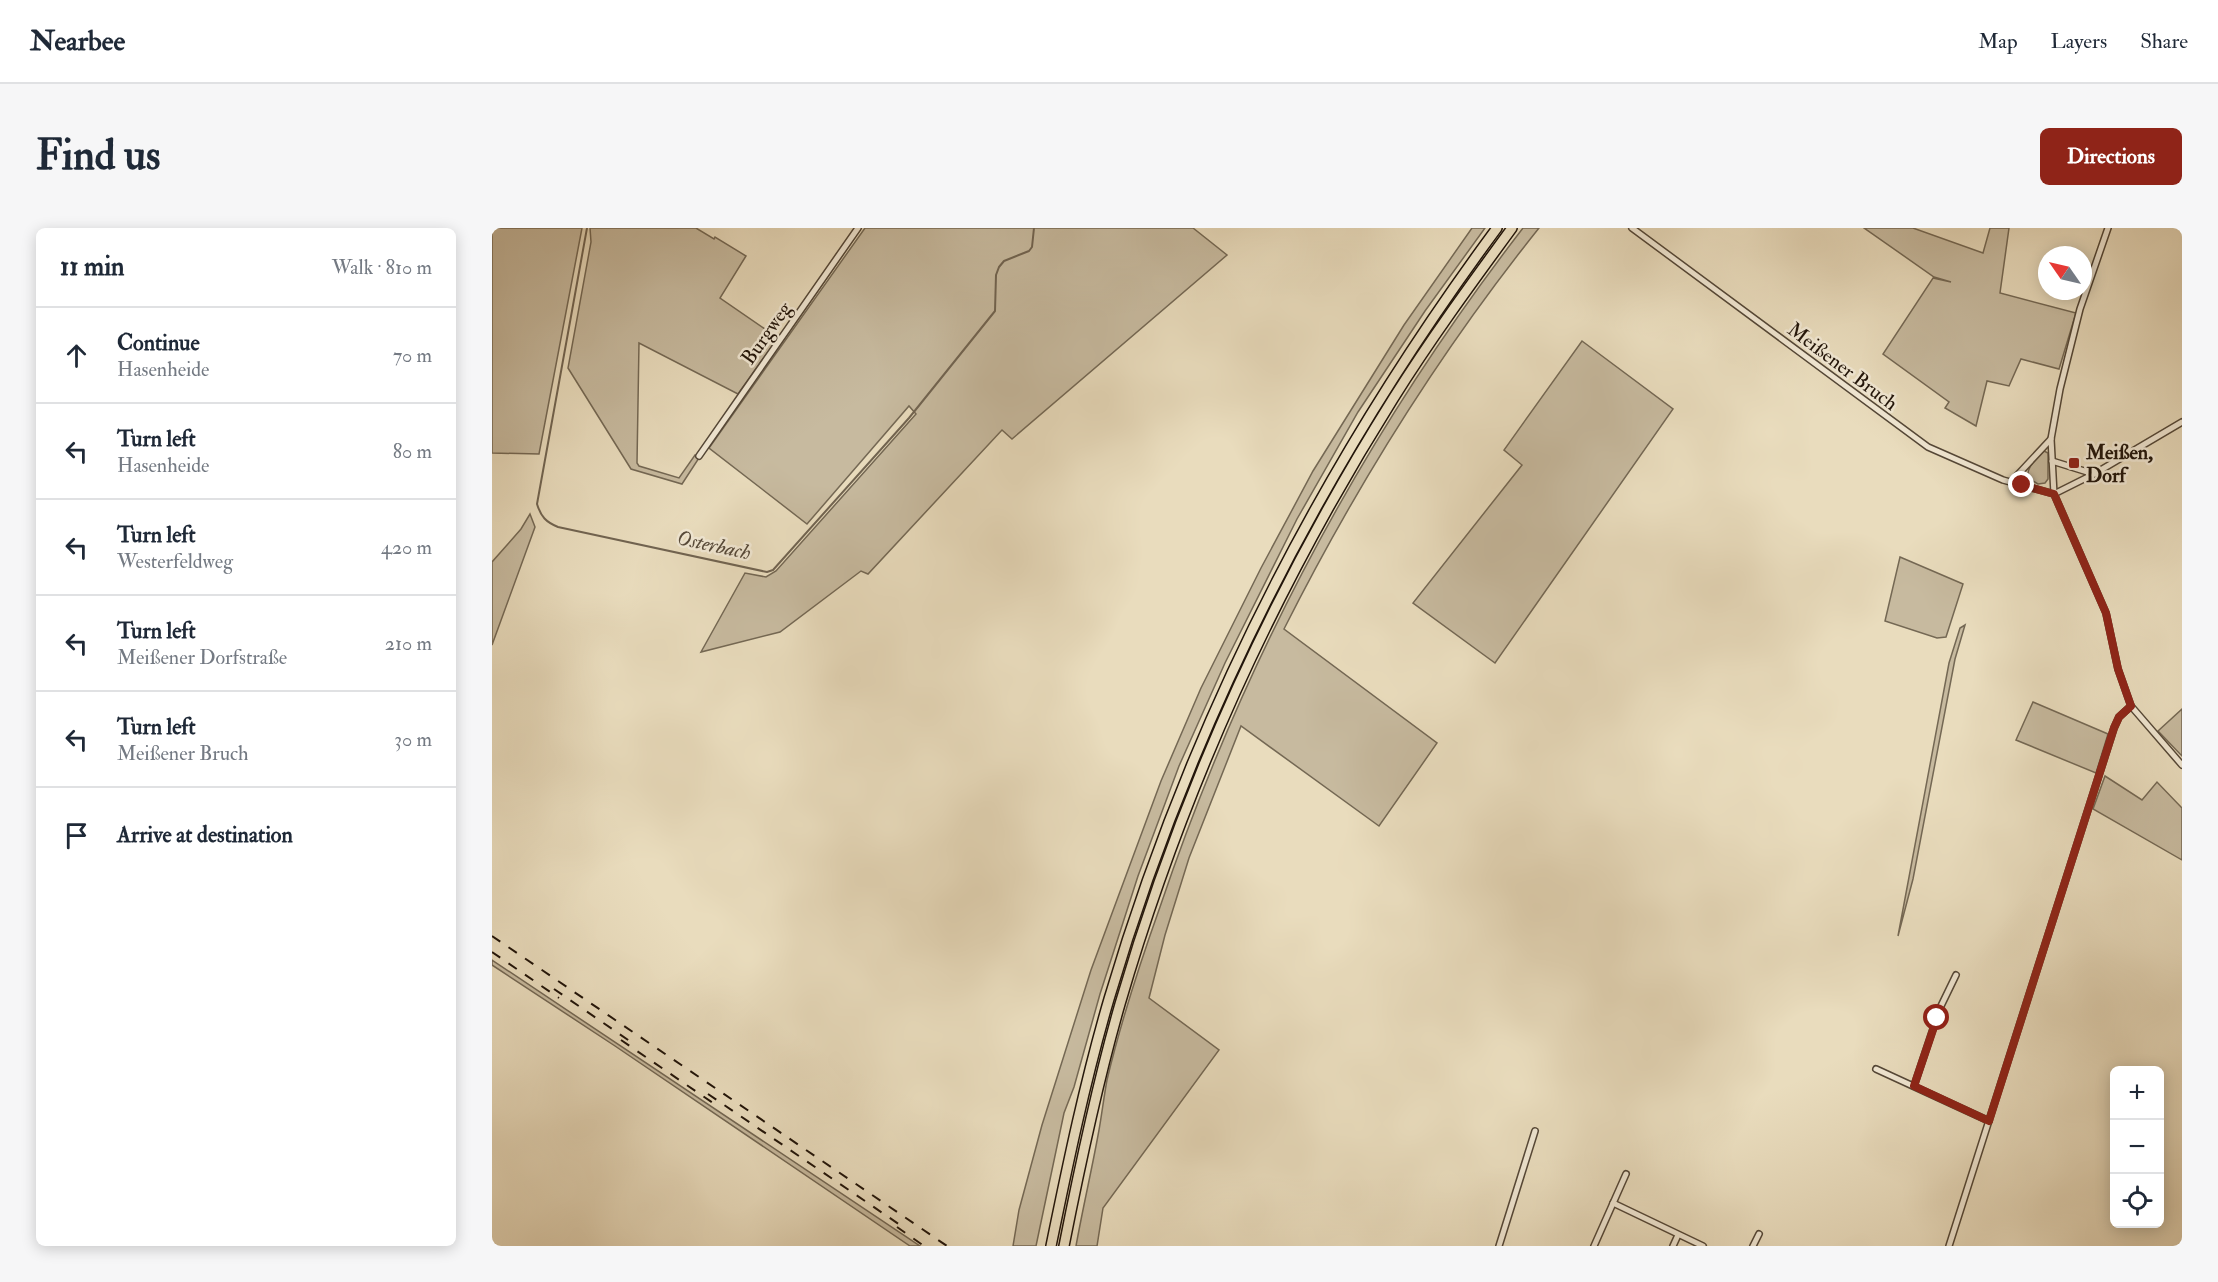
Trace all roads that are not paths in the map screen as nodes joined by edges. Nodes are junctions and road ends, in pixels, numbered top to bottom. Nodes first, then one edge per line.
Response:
1 (858, 228) edge
2 (1497, 228) edge
3 (1512, 228) edge
4 (1632, 228) edge
5 (2108, 228) edge
6 (2182, 422) edge
7 (2051, 439) junction
8 (699, 456) dead end
9 (2052, 461) junction
10 (2094, 474) junction
11 (2011, 482) junction
12 (2054, 494) junction
13 (2131, 706) junction
14 (2182, 765) edge
15 (1956, 975) dead end
16 (1876, 1069) dead end
17 (1914, 1086) junction
18 (1989, 1121) junction
19 (1535, 1131) dead end
20 (1626, 1174) dead end
21 (1613, 1203) junction
22 (1759, 1234) dead end
23 (1678, 1235) junction
24 (1051, 1246) edge
25 (1064, 1246) edge
26 (1499, 1246) edge
27 (1594, 1246) edge
28 (1673, 1246) edge
29 (1702, 1246) edge
30 (1754, 1246) edge
31 (1949, 1246) edge

1 - 8 street, Burgweg
2 - 24 highway
3 - 25 highway
4 - 11 street, Meißener Bruch
5 - 7 street
6 - 10 street
7 - 9 street
7 - 11 street
9 - 10 street
9 - 12 street
10 - 12 street
11 - 12 street, Meißener Bruch
12 - 13 street
13 - 14 street
13 - 18 street
15 - 17 street
16 - 17 street
17 - 18 street
18 - 31 street
19 - 26 street
20 - 21 street
21 - 23 street
21 - 27 street
22 - 30 street
23 - 28 street
23 - 29 street

